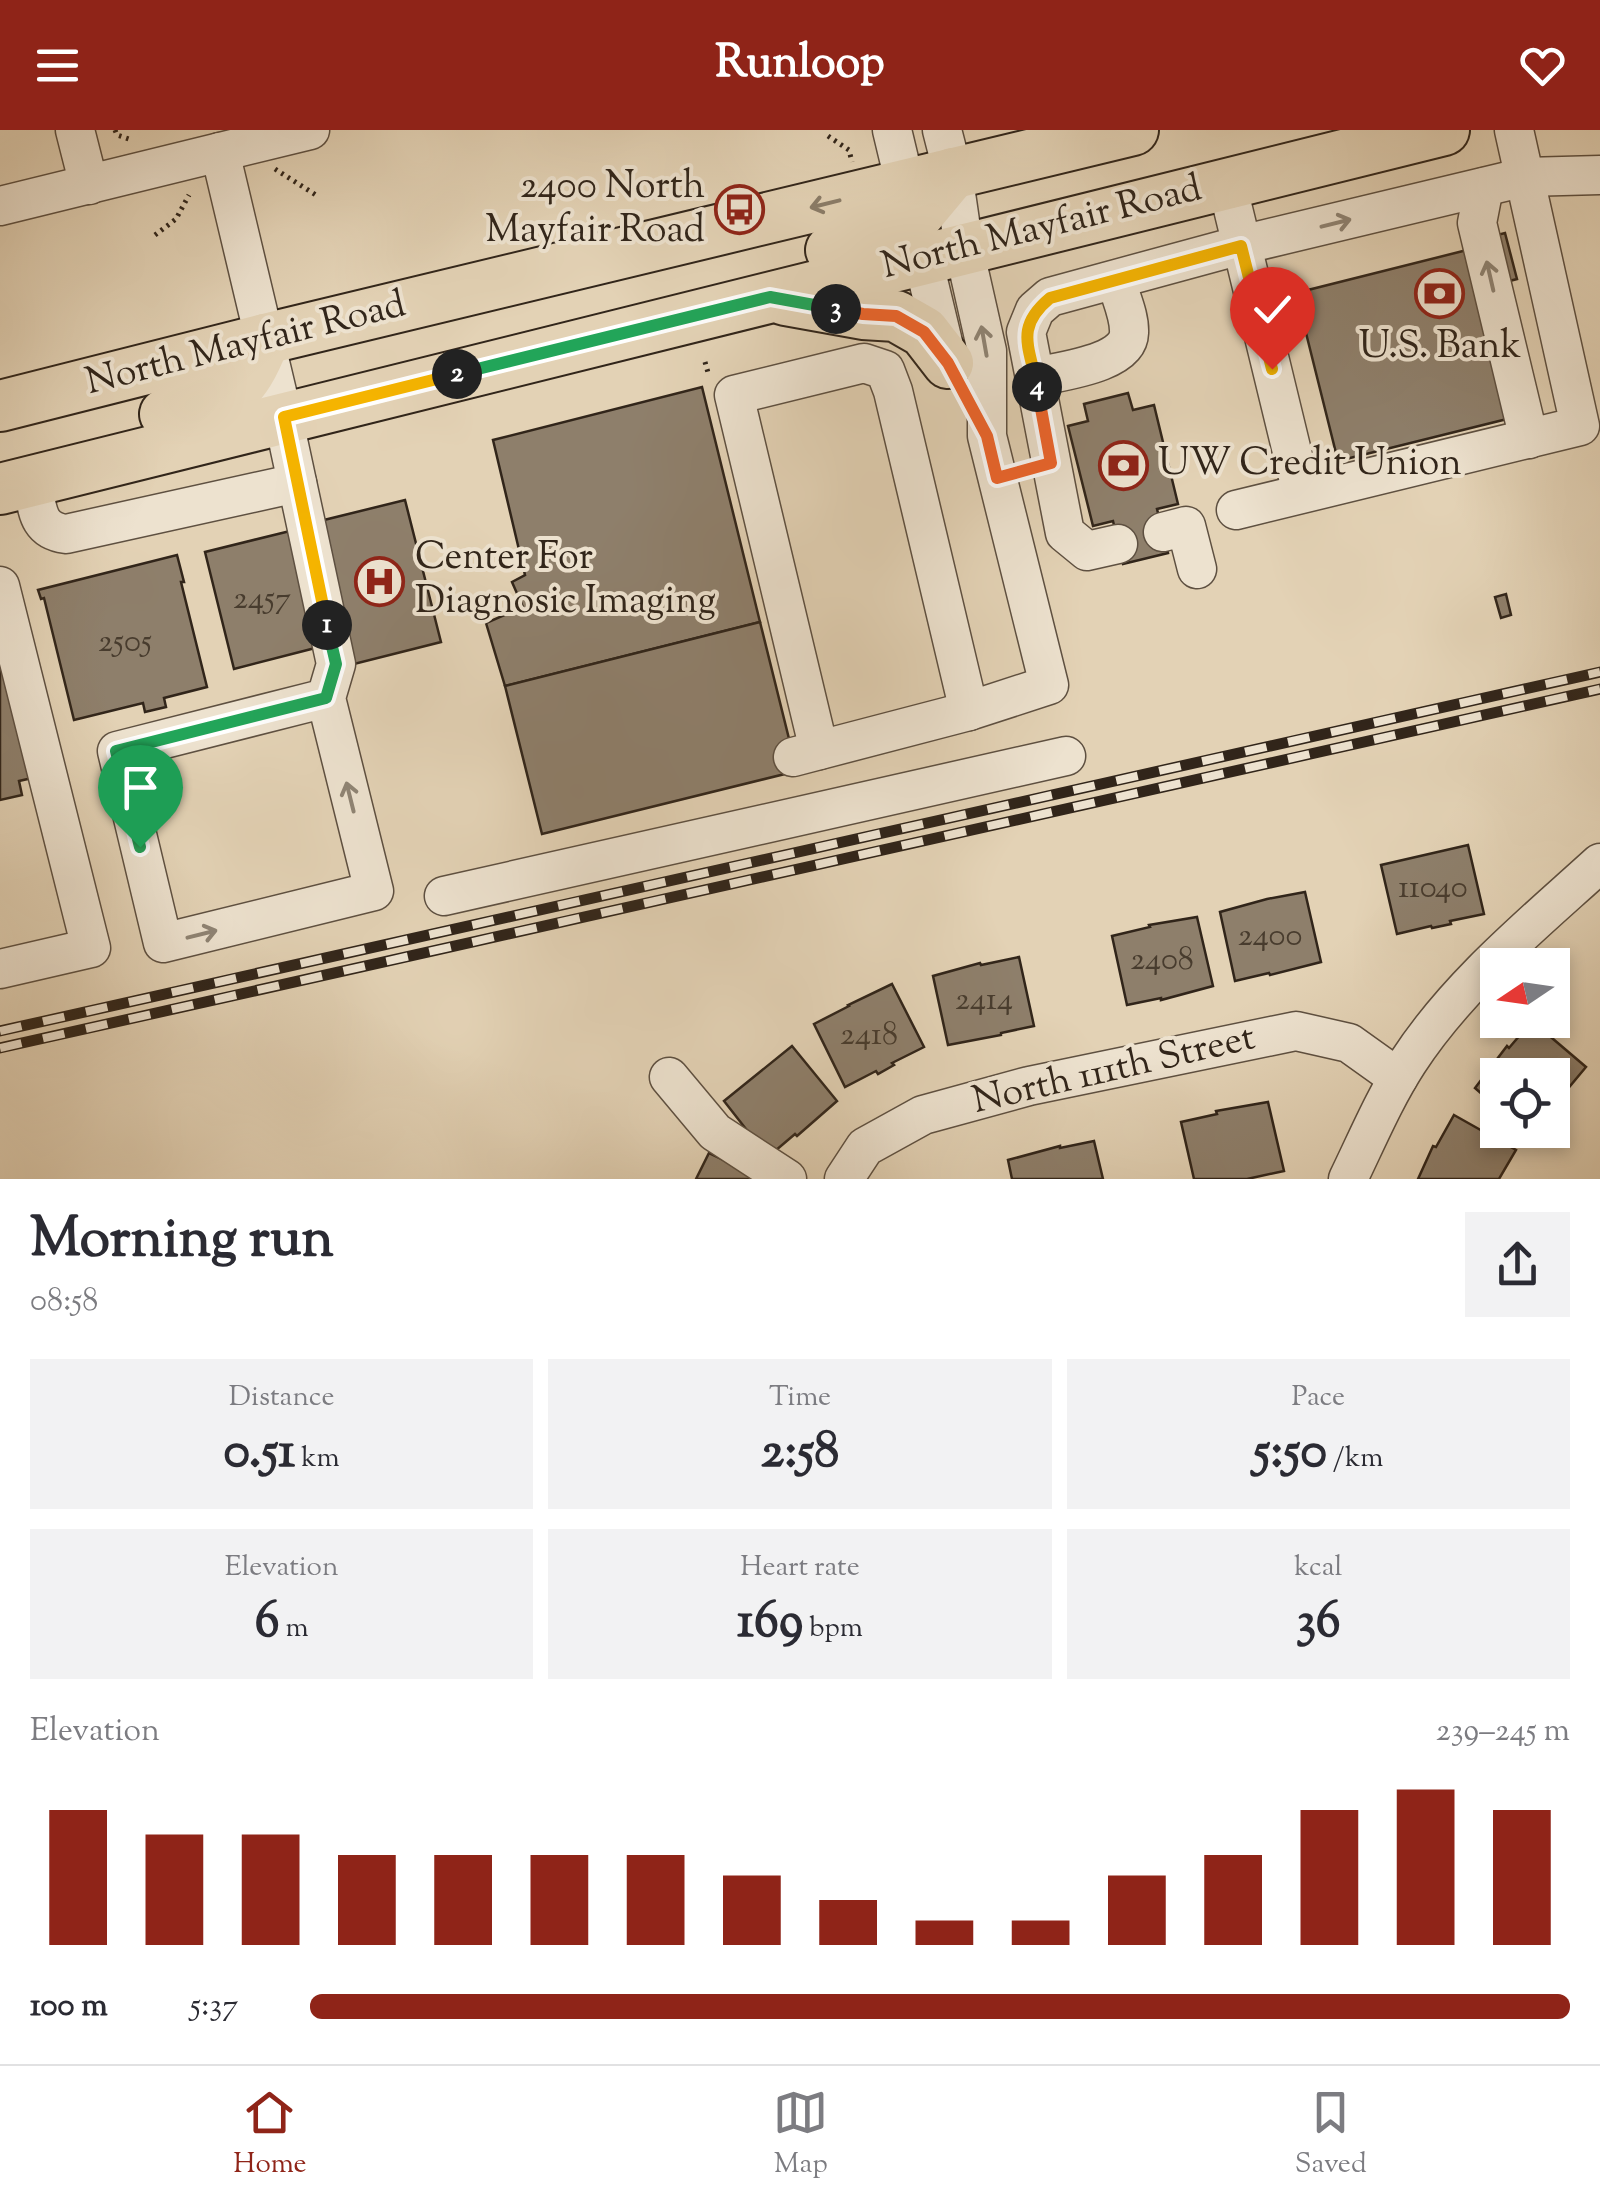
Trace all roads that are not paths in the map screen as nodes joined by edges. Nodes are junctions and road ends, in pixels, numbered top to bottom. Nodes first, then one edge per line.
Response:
1 (75, 130) edge
2 (310, 130) edge
3 (892, 130) edge
4 (1133, 130) edge
5 (1308, 130) edge
6 (1444, 130) edge
7 (1514, 130) edge
8 (220, 152) junction
9 (948, 152) edge
10 (1600, 175) edge
11 (1525, 177) junction
12 (1227, 184) junction
13 (89, 185) junction
14 (1484, 187) junction
15 (0, 206) edge
16 (933, 228) junction
17 (1241, 246) junction
18 (1116, 280) junction
19 (770, 297) junction
20 (265, 339) junction
21 (948, 363) junction
22 (461, 373) junction
23 (1036, 378) junction
24 (0, 406) edge
25 (284, 417) junction
26 (987, 436) junction
27 (1529, 438) junction
28 (1051, 463) junction
29 (10, 474) edge
30 (997, 478) junction
31 (298, 483) junction
32 (1302, 493) junction
33 (1236, 510) dead end
34 (1162, 532) dead end
35 (1118, 544) dead end
36 (1198, 569) dead end
37 (0, 586) edge
38 (326, 698) junction
39 (969, 711) junction
40 (1066, 756) dead end
41 (1600, 863) edge
42 (444, 896) dead end
43 (0, 969) edge
44 (669, 1077) dead end
45 (1398, 1078) junction
46 (787, 1179) edge
47 (844, 1179) edge
48 (1348, 1179) edge

1 - 13 street
2 - 8 street
3 - 16 street
4 - 9 main road, North Mayfair Road
5 - 16 main road
6 - 12 main road, North Mayfair Road
7 - 11 street
8 - 13 street
8 - 20 street
9 - 16 main road, North Mayfair Road
10 - 11 street
11 - 14 street
11 - 27 street
12 - 16 main road, North Mayfair Road
12 - 17 street
13 - 15 street
17 -> 14 street
27 -> 14 street
16 - 19 main road, North Mayfair Road
16 -> 20 main road, North Mayfair Road
16 - 21 street
16 - 22 main road
26 -> 16 street
17 - 18 street
17 - 32 street
18 - 23 street
18 - 23 street
19 - 21 main road
19 - 22 main road, North Mayfair Road
20 - 24 main road, North Mayfair Road
20 - 25 street
20 - 29 main road
21 - 26 street
22 - 25 main road, North Mayfair Road
23 - 28 street
25 - 29 main road, North Mayfair Road
25 - 31 street
26 - 30 street
27 - 32 street
28 - 30 street
28 - 35 street
29 - 31 street
30 - 39 street
31 - 38 street
32 - 33 street
34 - 36 street
37 - 43 street
38 -> 38 street
39 - 39 street
40 - 42 street
41 - 45 street
44 - 46 street
45 - 47 street, North 111th Street
45 - 48 street

